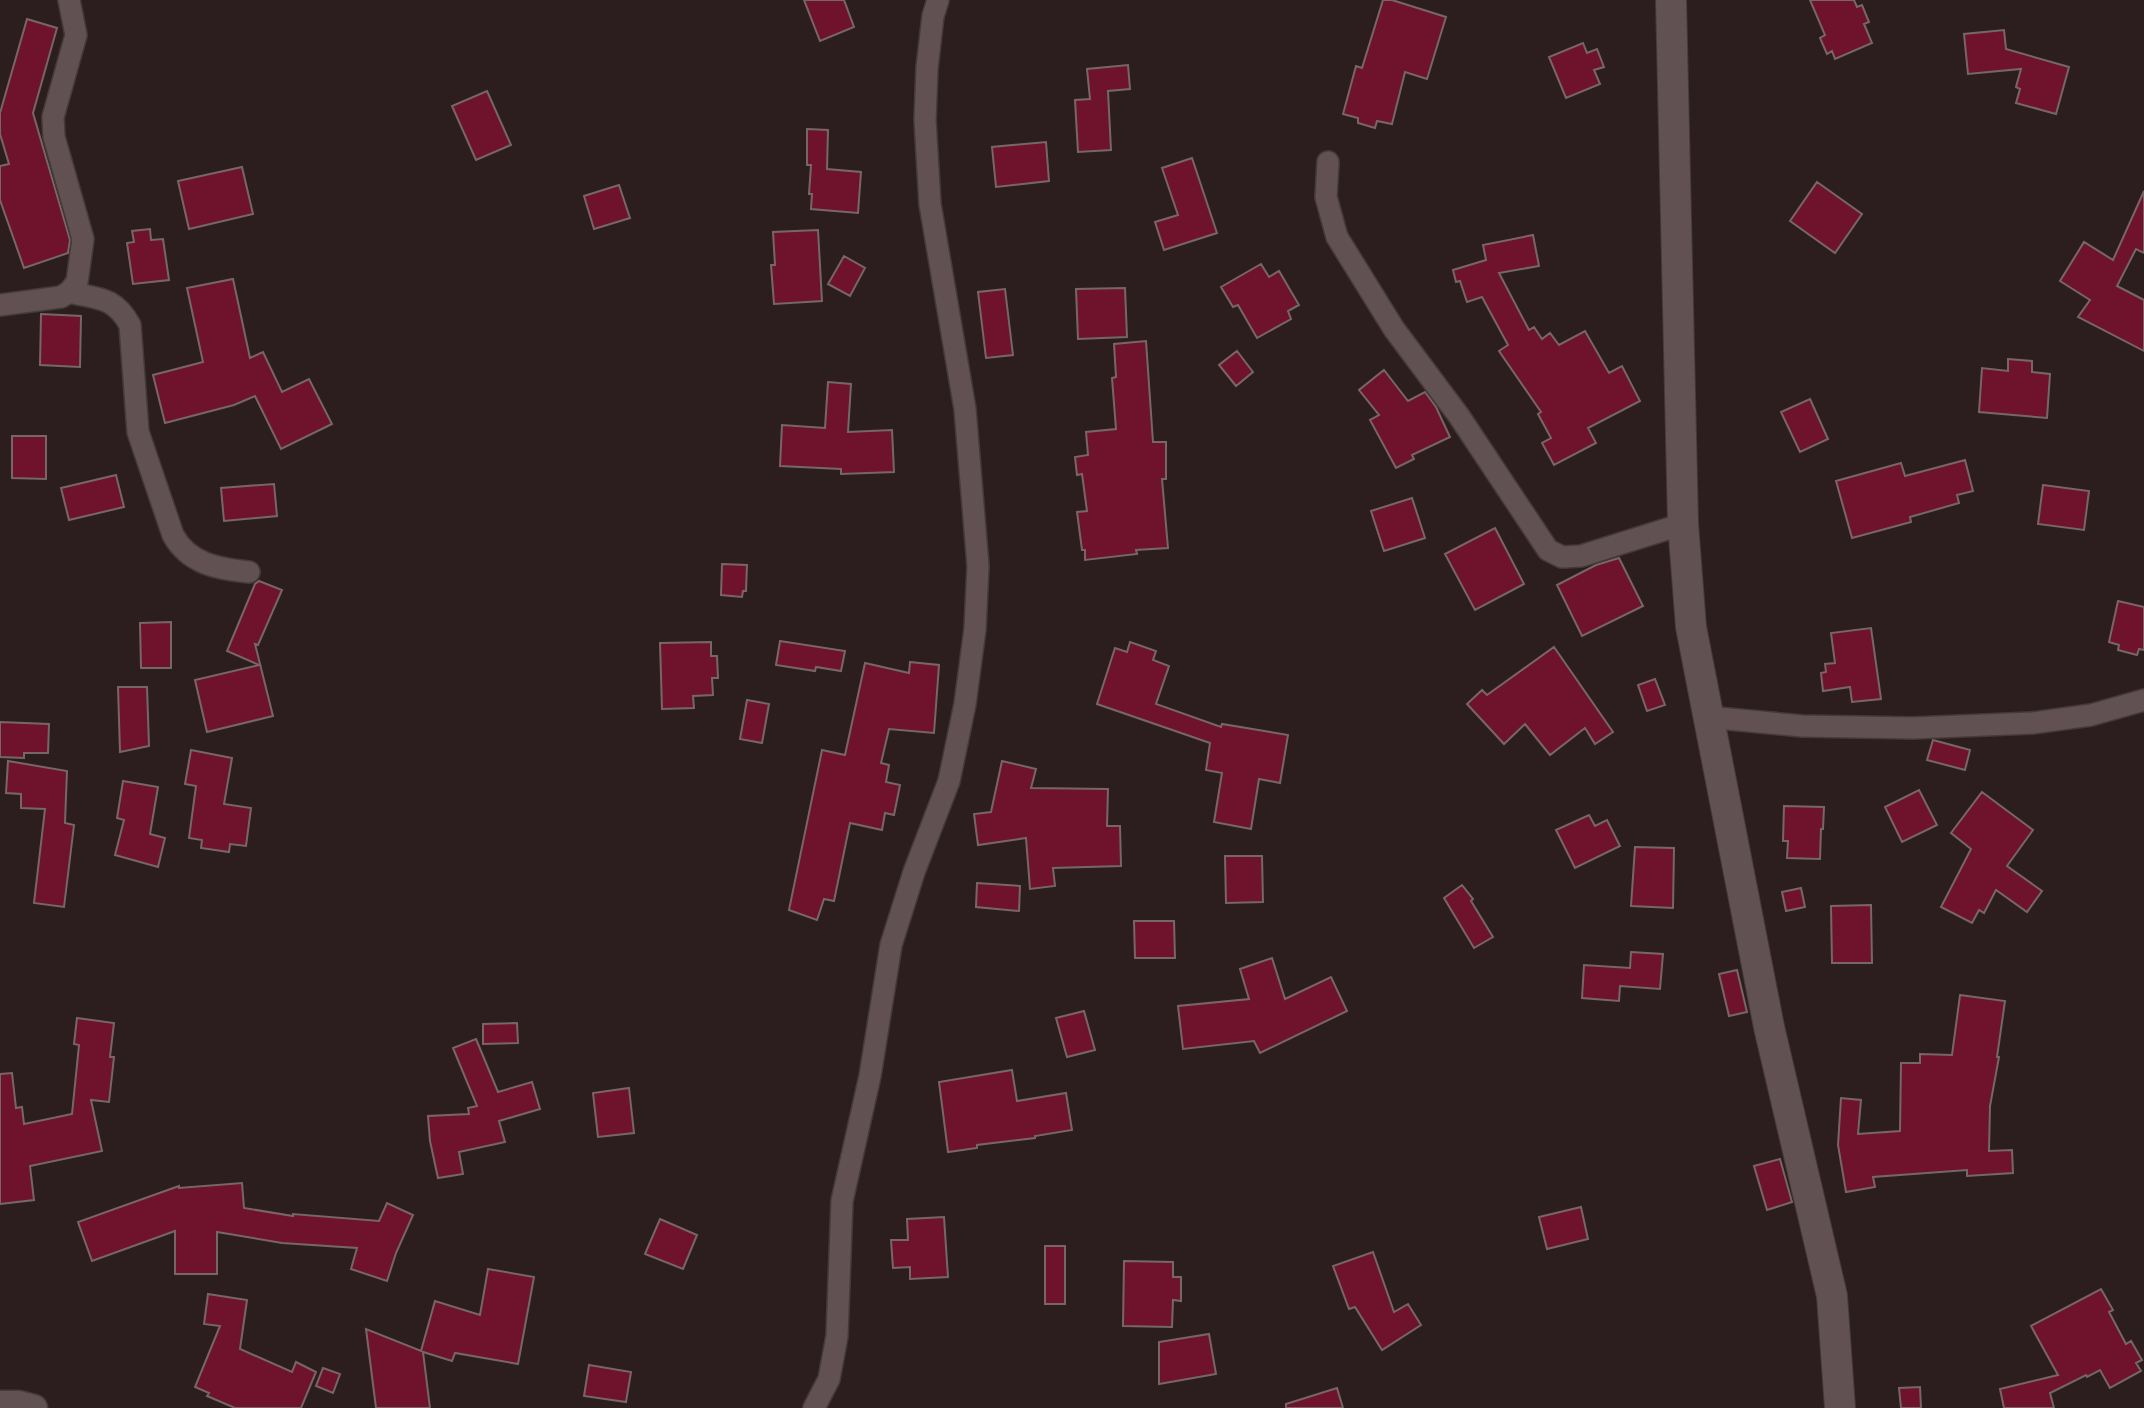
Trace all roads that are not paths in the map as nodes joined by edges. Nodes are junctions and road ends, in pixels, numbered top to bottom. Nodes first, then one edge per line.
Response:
1 (69, 0) edge
2 (938, 0) edge
3 (1671, 0) edge
4 (1328, 162) dead end
5 (69, 292) junction
6 (0, 305) edge
7 (1683, 524) junction
8 (249, 572) dead end
9 (2144, 700) edge
10 (1707, 717) junction
11 (0, 1404) edge
12 (34, 1408) edge
13 (814, 1408) edge
14 (1840, 1408) edge

1 - 5 street
2 - 13 street
3 - 7 main road
4 - 7 street
5 - 6 street
5 - 8 street
7 - 10 main road
9 - 10 street
10 - 14 main road
11 - 12 street

